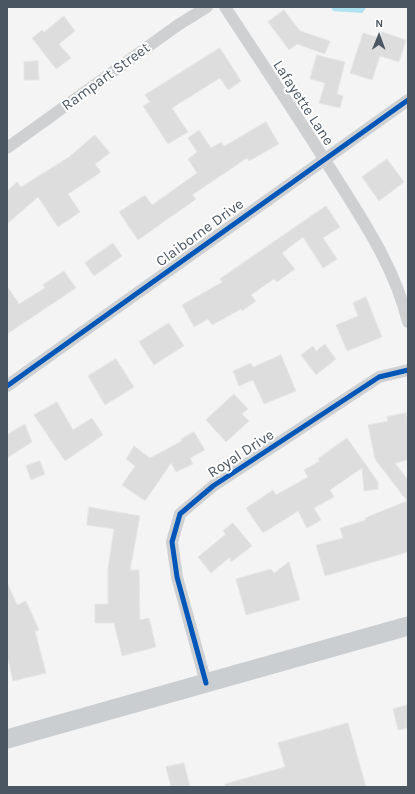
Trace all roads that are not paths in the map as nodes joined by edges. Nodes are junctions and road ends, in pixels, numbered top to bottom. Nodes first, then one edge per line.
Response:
1 (207, 7) edge
2 (225, 7) edge
3 (408, 100) edge
4 (7, 148) edge
5 (325, 159) junction
6 (408, 322) edge
7 (408, 370) edge
8 (7, 386) edge
9 (408, 626) edge
10 (206, 683) junction
11 (7, 739) edge

1 - 4 street, Rampart Street
2 - 5 street, Lafayette Lane
3 - 5 street, Claiborne Drive
5 - 6 street, Lafayette Lane
5 - 8 street, Claiborne Drive
7 - 10 street, Royal Drive
9 - 10 main road
10 - 11 main road

